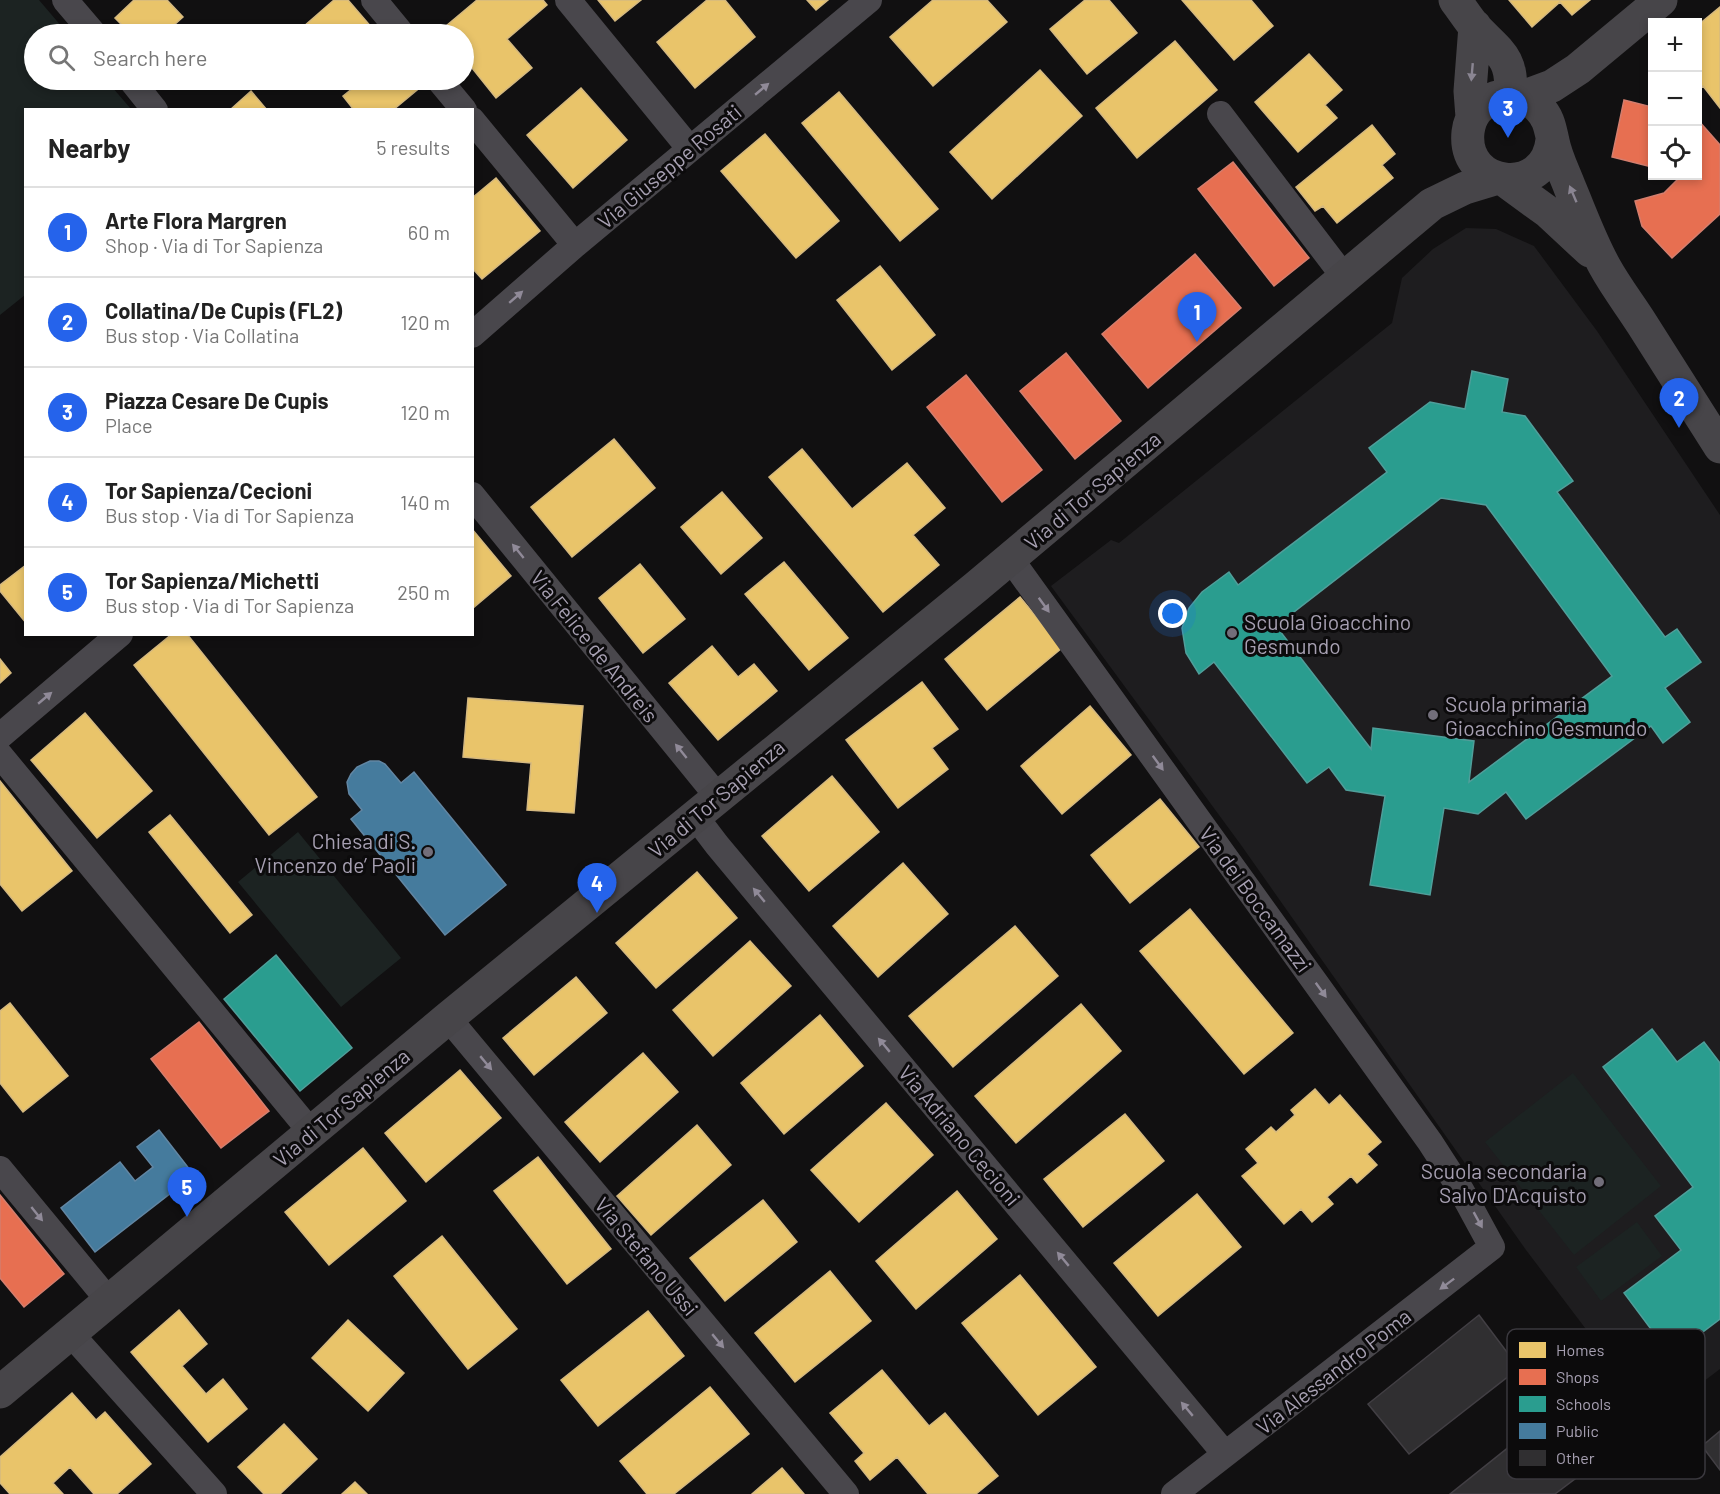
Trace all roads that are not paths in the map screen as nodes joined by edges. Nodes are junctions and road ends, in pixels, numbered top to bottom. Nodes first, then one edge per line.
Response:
1 (65, 0) edge
2 (374, 0) edge
3 (568, 0) edge
4 (869, 0) edge
5 (1455, 0) edge
6 (1661, 0) edge
7 (85, 24) edge
8 (394, 24) edge
9 (1475, 26) junction
10 (1578, 69) junction
11 (139, 90) edge
12 (447, 90) edge
13 (1516, 95) junction
14 (153, 108) edge
15 (462, 108) edge
16 (1220, 114) dead end
17 (474, 122) edge
18 (1470, 128) junction
19 (1552, 135) junction
20 (690, 149) junction
21 (1501, 179) junction
22 (1432, 204) junction
23 (575, 245) junction
24 (1605, 266) junction
25 (1345, 278) junction
26 (474, 333) edge
27 (1720, 447) edge
28 (474, 498) edge
29 (1010, 558) junction
30 (118, 636) edge
31 (0, 736) edge
32 (0, 755) edge
33 (707, 807) junction
34 (448, 1018) junction
35 (311, 1132) junction
36 (0, 1169) edge
37 (1492, 1247) joint
38 (109, 1301) junction
39 (70, 1333) junction
40 (0, 1392) edge
41 (1225, 1454) junction
42 (214, 1494) edge
43 (846, 1494) edge
44 (1174, 1494) edge

1 - 7 street
2 - 8 street
3 - 20 street
20 -> 4 street, Via Giuseppe Rosati
5 - 9 street
6 - 10 street
9 - 13 street
9 -> 18 street
10 - 13 street
10 - 19 street
11 - 14 street
12 - 15 street
13 - 18 street
13 - 19 street
16 - 25 street
17 - 23 street
18 - 21 street
18 - 22 street
19 - 21 street
24 -> 19 street
20 - 23 street, Via Giuseppe Rosati
21 - 22 street
21 - 24 street
22 - 25 street, Via di Tor Sapienza
26 -> 23 street, Via Giuseppe Rosati
24 - 27 street
25 - 29 street, Via di Tor Sapienza
33 -> 28 street, Via Felice de Andreis
29 - 33 street, Via di Tor Sapienza
29 -> 37 street, Via dei Boccamazzi
31 -> 30 street
32 - 35 street
33 - 34 street, Via di Tor Sapienza
41 -> 33 street, Via Adriano Cecioni
34 - 35 street, Via di Tor Sapienza
34 -> 43 street, Via Stefano Ussi
35 - 38 street, Via di Tor Sapienza
36 -> 38 street
37 -> 41 street, Via Alessandro Poma
38 - 39 street, Via di Tor Sapienza
39 - 40 street, Via di Tor Sapienza
39 - 42 street
41 - 44 street, Via Alessandro Poma

